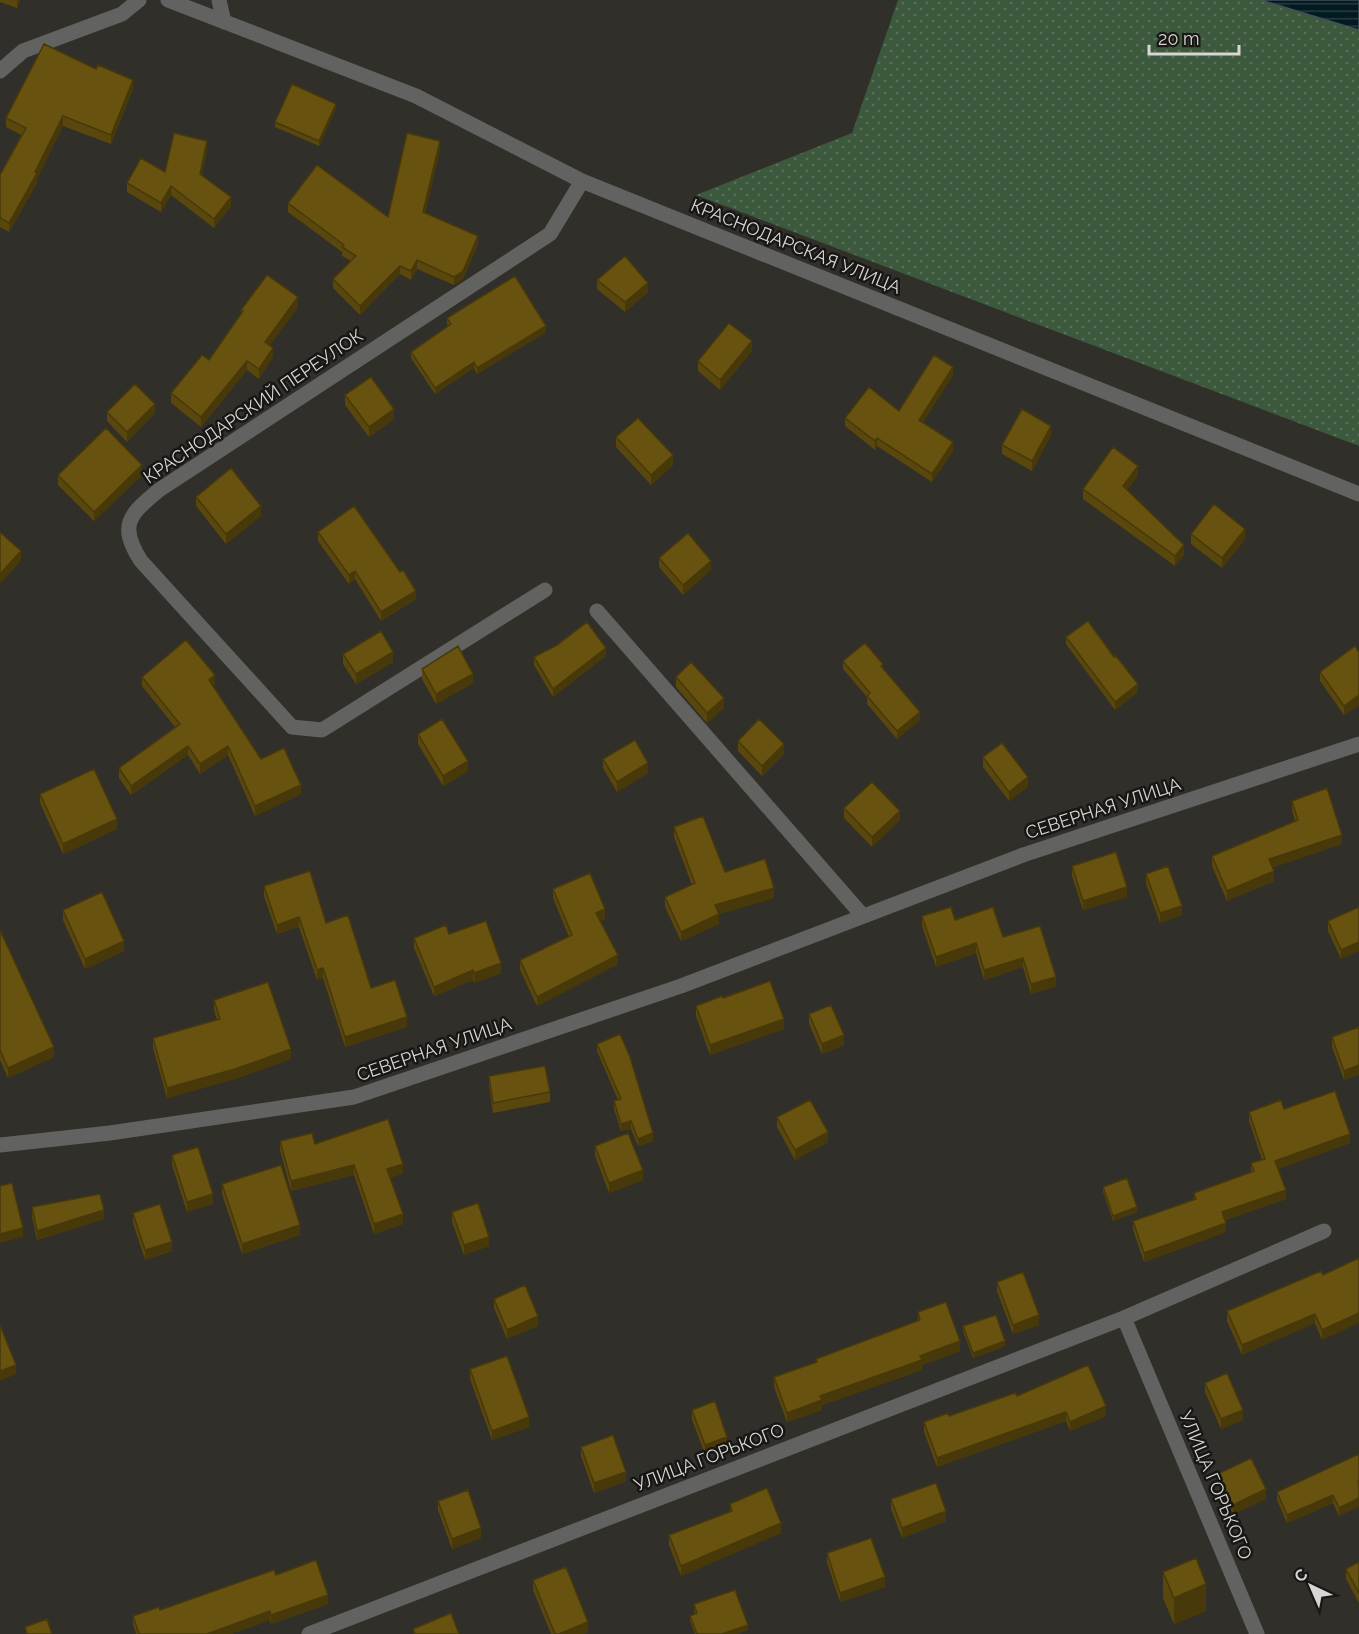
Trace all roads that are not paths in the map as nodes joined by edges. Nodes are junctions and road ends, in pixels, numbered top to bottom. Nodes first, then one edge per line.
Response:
1 (139, 0) edge
2 (168, 0) edge
3 (219, 0) edge
4 (224, 22) junction
5 (0, 71) edge
6 (582, 181) junction
7 (1359, 494) edge
8 (545, 590) dead end
9 (597, 611) dead end
10 (1359, 744) edge
11 (863, 916) junction
12 (0, 1145) edge
13 (1324, 1230) dead end
14 (1124, 1318) junction
15 (309, 1634) edge
16 (1257, 1634) edge

1 - 5 street
2 - 4 street, КРАСНОДАРСКАЯ УЛИЦА
3 - 4 street
4 - 6 street, КРАСНОДАРСКАЯ УЛИЦА
6 - 7 street, КРАСНОДАРСКАЯ УЛИЦА
6 - 8 street, КРАСНОДАРСКИЙ ПЕРЕУЛОК
9 - 11 street
10 - 11 street, СЕВЕРНАЯ УЛИЦА
11 - 12 street, СЕВЕРНАЯ УЛИЦА
13 - 14 street, УЛИЦА ГОРЬКОГО
14 - 15 street, УЛИЦА ГОРЬКОГО
14 - 16 street, УЛИЦА ГОРЬКОГО

